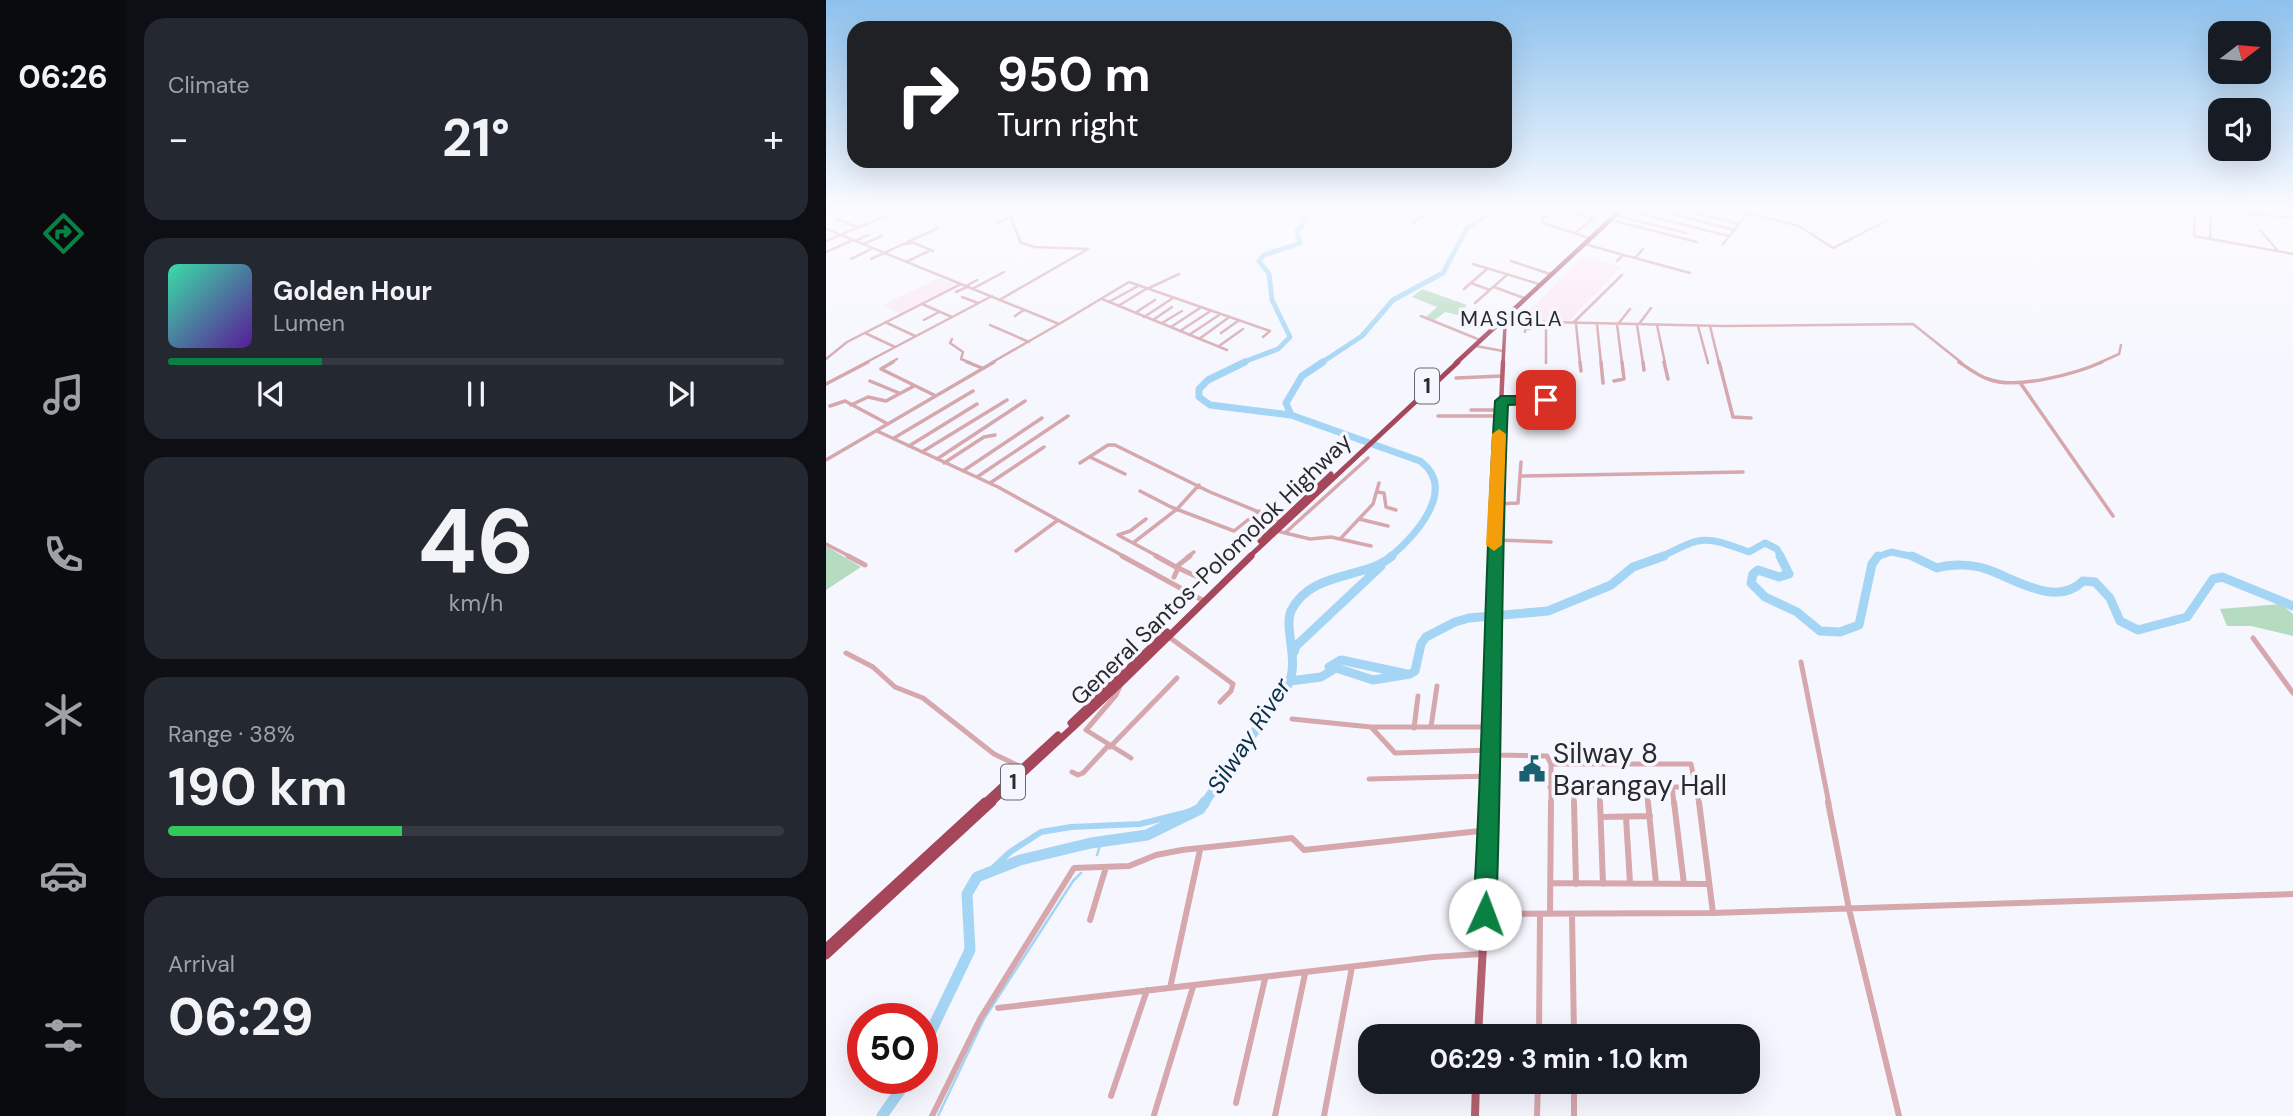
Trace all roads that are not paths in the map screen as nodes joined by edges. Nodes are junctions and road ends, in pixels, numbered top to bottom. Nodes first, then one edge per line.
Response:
1 (906, 262) edge
2 (1066, 262) edge
3 (1514, 262) edge
4 (1563, 262) edge
5 (1565, 262) edge
6 (1650, 262) edge
7 (1473, 264) dead end
8 (1488, 268) junction
9 (1004, 272) dead end
10 (1690, 273) dead end
11 (1179, 274) dead end
12 (1508, 274) junction
13 (1550, 274) junction
14 (1622, 275) dead end
15 (977, 280) dead end
16 (1471, 283) junction
17 (961, 284) junction
18 (1539, 284) junction
19 (1138, 285) junction
20 (969, 287) junction
21 (1147, 288) junction
22 (1464, 289) dead end
23 (1492, 289) junction
24 (956, 292) dead end
25 (992, 296) junction
26 (962, 297) dead end
27 (1174, 298) junction
28 (1524, 298) junction
29 (1101, 299) junction
30 (1001, 300) junction
31 (1155, 300) dead end
32 (979, 303) junction
33 (1109, 303) junction
34 (1475, 303) dead end
35 (921, 304) junction
36 (1118, 306) junction
37 (1172, 307) dead end
38 (1201, 308) junction
39 (1651, 308) dead end
40 (1630, 309) dead end
41 (1025, 310) junction
42 (1182, 311) dead end
43 (1210, 311) junction
44 (939, 312) junction
45 (1135, 313) junction
46 (1219, 314) junction
47 (1015, 316) dead end
48 (1421, 316) dead end
49 (952, 317) junction
50 (1144, 317) junction
51 (1229, 318) junction
52 (924, 320) dead end
53 (1153, 320) junction
54 (1238, 321) junction
55 (1501, 321) junction
56 (886, 322) junction
57 (1531, 323) junction
58 (1546, 323) junction
59 (1059, 324) junction
60 (1161, 324) junction
61 (1574, 324) junction
62 (1597, 324) junction
63 (1617, 324) junction
64 (990, 325) dead end
65 (1638, 325) junction
66 (1657, 325) junction
67 (1698, 326) junction
68 (1710, 326) junction
69 (1171, 327) junction
70 (1243, 329) dead end
71 (1180, 331) junction
72 (1525, 332) dead end
73 (864, 333) junction
74 (1221, 333) dead end
75 (1189, 335) junction
76 (916, 336) junction
77 (1263, 337) dead end
78 (952, 339) dead end
79 (1199, 339) junction
80 (1480, 340) junction
81 (1029, 342) junction
82 (2120, 345) dead end
83 (1218, 346) junction
84 (1476, 346) junction
85 (896, 348) junction
86 (1227, 350) dead end
87 (1503, 351) junction
88 (826, 359) edge
89 (897, 359) dead end
90 (1708, 363) dead end
91 (1546, 364) dead end
92 (983, 369) junction
93 (1644, 370) dead end
94 (1581, 371) dead end
95 (1502, 376) junction
96 (826, 377) edge
97 (1456, 378) dead end
98 (1668, 379) dead end
99 (1614, 380) dead end
100 (832, 381) junction
101 (870, 381) dead end
102 (1603, 383) dead end
103 (2020, 383) junction
104 (826, 384) edge
105 (915, 386) junction
106 (973, 391) dead end
107 (900, 393) junction
108 (936, 396) junction
109 (1562, 399) dead end
110 (1007, 400) dead end
111 (1025, 401) dead end
112 (1501, 401) junction
113 (977, 404) dead end
114 (851, 405) junction
115 (827, 406) edge
116 (1471, 410) dead end
117 (1500, 413) junction
118 (1068, 416) dead end
119 (1438, 416) dead end
120 (1042, 418) dead end
121 (1751, 418) dead end
122 (888, 424) junction
123 (876, 431) junction
124 (1377, 434) junction
125 (995, 435) dead end
126 (893, 439) junction
127 (909, 447) junction
128 (1044, 447) dead end
129 (1362, 448) junction
130 (921, 453) junction
131 (1090, 457) junction
132 (1368, 458) dead end
133 (936, 459) junction
134 (826, 460) edge
135 (1521, 462) dead end
136 (944, 463) junction
137 (1080, 463) dead end
138 (963, 471) junction
139 (1743, 472) dead end
140 (1125, 474) dead end
141 (1521, 477) junction
142 (976, 478) junction
143 (1379, 483) dead end
144 (989, 484) junction
145 (1199, 485) junction
146 (1140, 491) dead end
147 (1377, 492) junction
148 (1495, 504) junction
149 (1178, 508) junction
150 (1396, 510) dead end
151 (1259, 511) junction
152 (2113, 516) dead end
153 (1146, 519) dead end
154 (1359, 519) junction
155 (1058, 520) junction
156 (1281, 521) junction
157 (1388, 526) dead end
158 (1277, 531) junction
159 (1285, 533) junction
160 (1340, 539) junction
161 (1494, 540) junction
162 (1551, 542) dead end
163 (1133, 543) junction
164 (826, 544) edge
165 (1371, 546) dead end
166 (1016, 551) dead end
167 (1194, 552) dead end
168 (865, 565) dead end
169 (1177, 567) junction
170 (1174, 577) dead end
171 (1202, 579) dead end
172 (1204, 601) junction
173 (1168, 636) junction
174 (2253, 638) dead end
175 (846, 653) dead end
176 (1801, 662) dead end
177 (1177, 678) dead end
178 (1121, 683) junction
179 (1437, 686) dead end
180 (2293, 693) edge
181 (1418, 696) dead end
182 (1220, 702) dead end
183 (1292, 719) dead end
184 (1371, 727) junction
185 (1414, 727) junction
186 (1431, 727) junction
187 (1493, 727) junction
188 (1109, 747) junction
189 (1492, 752) junction
190 (1131, 758) dead end
191 (1551, 764) junction
192 (1021, 767) junction
193 (1072, 772) dead end
194 (1492, 776) junction
195 (1369, 779) dead end
196 (1574, 786) junction
197 (1599, 786) junction
198 (1646, 786) junction
199 (1672, 786) junction
200 (1550, 787) junction
201 (1697, 787) junction
202 (1650, 816) junction
203 (1601, 817) junction
204 (1626, 817) junction
205 (1489, 830) junction
206 (1200, 850) junction
207 (1106, 866) junction
208 (1551, 883) junction
209 (1630, 883) junction
210 (1656, 883) junction
211 (1577, 884) junction
212 (1603, 884) junction
213 (1684, 884) junction
214 (1708, 884) junction
215 (2293, 894) edge
216 (1849, 909) junction
217 (1713, 913) junction
218 (1485, 914) junction
219 (1540, 914) junction
220 (1550, 914) junction
221 (1572, 914) junction
222 (1090, 919) dead end
223 (826, 948) edge
224 (1482, 954) junction
225 (826, 955) edge
226 (1352, 967) junction
227 (1305, 974) junction
228 (1265, 979) junction
229 (1193, 987) junction
230 (1170, 988) junction
231 (1147, 990) junction
232 (998, 1008) dead end
233 (1479, 1024) edge
234 (1539, 1024) edge
235 (1574, 1024) edge
236 (1476, 1094) edge
237 (1538, 1094) edge
238 (1574, 1094) edge
239 (1111, 1096) dead end
240 (1236, 1103) dead end
241 (1154, 1115) edge
242 (932, 1116) edge
243 (1275, 1116) edge
244 (1324, 1116) edge
245 (1475, 1116) edge
246 (1537, 1116) edge
247 (1574, 1116) edge
248 (1899, 1116) edge

1 - 17 street
2 - 30 street
3 - 13 street
4 - 13 highway, 1
5 - 55 highway, General Santos-Polomolok Highway / 1
6 - 10 street
7 - 8 street
8 - 12 street
8 - 16 street
9 - 20 street
11 - 21 street
12 - 18 street
12 - 23 street
13 - 18 highway, 1
14 - 61 street
15 - 20 street
16 - 22 street
16 - 23 street
17 - 20 street
17 - 35 street
18 - 28 highway, 1
19 - 21 street
19 - 29 street
19 - 33 street
20 - 24 street
20 - 25 street
21 - 27 street
21 - 36 street
23 - 28 street
23 - 34 street
25 - 30 street
25 - 32 street
26 - 32 street
27 - 38 street
27 - 50 street
28 - 55 highway, 1
29 - 33 street
29 - 59 street
30 - 41 street
31 - 45 street
32 - 49 street
33 - 36 street
35 - 44 street
35 - 56 street
36 - 45 street
37 - 53 street
38 - 43 street
38 - 69 street
39 - 65 street
40 - 63 street
41 - 47 street
41 - 59 street
42 - 60 street
43 - 46 street
43 - 71 street
44 - 49 street
44 - 52 street
45 - 50 street
46 - 51 street
46 - 75 street
48 - 80 street
49 - 76 street
50 - 53 street
51 - 54 street
51 - 79 street
53 - 60 street
54 - 74 street
54 - 77 street
55 - 57 street
55 - 80 highway, 1
55 - 84 highway, General Santos-Polomolok Highway / 1
55 - 87 main road
56 - 73 street
56 - 76 street
57 - 58 street
57 - 72 street
58 - 61 street
58 - 91 street
59 - 81 street
60 - 69 street
61 - 62 street
61 - 94 street
62 - 63 street
62 - 102 street
63 - 65 street
63 - 99 street
64 - 81 street
65 - 66 street
65 - 93 street
66 - 67 street
66 - 98 street
67 - 68 street
67 - 90 street
68 - 103 street
68 - 121 street
69 - 71 street
70 - 83 street
71 - 75 street
73 - 85 street
73 - 88 street
75 - 79 street
76 - 85 street
78 - 92 street
79 - 83 street
80 - 124 highway, 1
81 - 92 street
82 - 103 street
83 - 86 street
84 - 87 street
84 - 124 highway, General Santos-Polomolok Highway / 1
85 - 100 street
87 - 95 main road
89 - 105 street
92 - 108 street
95 - 97 street
95 - 112 main road
96 - 100 street
100 - 104 street
101 - 107 street
103 - 152 street
105 - 107 street
105 - 108 street
106 - 126 street
107 - 114 street
108 - 122 street
109 - 112 street
110 - 130 street
111 - 133 street
112 - 117 main road
113 - 127 street
114 - 115 street
114 - 122 street
116 - 117 street
117 - 119 street
117 - 148 main road
118 - 142 street
120 - 138 street
122 - 123 street
123 - 126 street
123 - 134 street
124 - 129 highway, General Santos-Polomolok Highway / 1
125 - 136 street
126 - 127 street
127 - 130 street
128 - 144 street
129 - 156 highway, 1
129 - 158 highway, General Santos-Polomolok Highway / 1
130 - 133 street
131 - 137 street
131 - 140 street
131 - 145 street
132 - 159 street
133 - 136 street
135 - 141 street
136 - 138 street
138 - 142 street
139 - 141 street
141 - 148 street
142 - 144 street
143 - 147 street
144 - 155 street
145 - 149 street
145 - 151 street
146 - 149 street
147 - 150 street
147 - 154 street
148 - 161 main road
149 - 151 street
149 - 163 street
151 - 156 street
153 - 163 street
154 - 157 street
154 - 160 street
155 - 166 street
155 - 172 street
156 - 172 highway, 1
158 - 159 street
158 - 172 highway, General Santos-Polomolok Highway / 1
159 - 160 street
160 - 165 street
161 - 162 street
161 - 187 main road
163 - 169 street
164 - 168 street
167 - 169 street
169 - 170 street
169 - 171 street
172 - 173 highway, General Santos-Polomolok Highway / 1
172 - 192 highway, 1
173 - 178 highway, General Santos-Polomolok Highway / 1
173 - 182 street
174 - 180 street
175 - 192 street
176 - 216 street
177 - 188 street
178 - 188 street
178 - 225 highway, General Santos-Polomolok Highway / 1
179 - 186 street
181 - 185 street
183 - 184 street
184 - 185 street
184 - 189 street
185 - 186 street
186 - 187 street
187 - 189 main road
188 - 190 street
188 - 193 street
189 - 191 street
189 - 194 main road
191 - 200 street
191 - 201 street
192 - 223 highway, 1
194 - 195 street
194 - 205 main road
196 - 197 street
196 - 200 street
196 - 211 street
197 - 198 street
197 - 203 street
198 - 199 street
198 - 202 street
199 - 201 street
199 - 213 street
200 - 208 street
201 - 214 street
202 - 204 street
202 - 210 street
203 - 204 street
203 - 212 street
204 - 209 street
205 - 206 street
205 - 218 main road
206 - 207 street
206 - 230 street
207 - 222 street
207 - 242 street
208 - 211 street
208 - 220 street
209 - 210 street
209 - 212 street
210 - 213 street
211 - 212 street
213 - 214 street
214 - 217 street
215 - 216 street
216 - 217 street
216 - 248 street
217 - 221 street
218 - 219 street
218 - 224 main road
219 - 220 street
219 - 234 street
220 - 221 street
221 - 235 street
224 - 226 street
224 - 233 main road
226 - 227 street
226 - 244 street
227 - 228 street
227 - 243 street
228 - 229 street
228 - 240 street
229 - 230 street
229 - 241 street
230 - 231 street
231 - 232 street
231 - 239 street
236 - 245 main road
237 - 246 street
238 - 247 street

